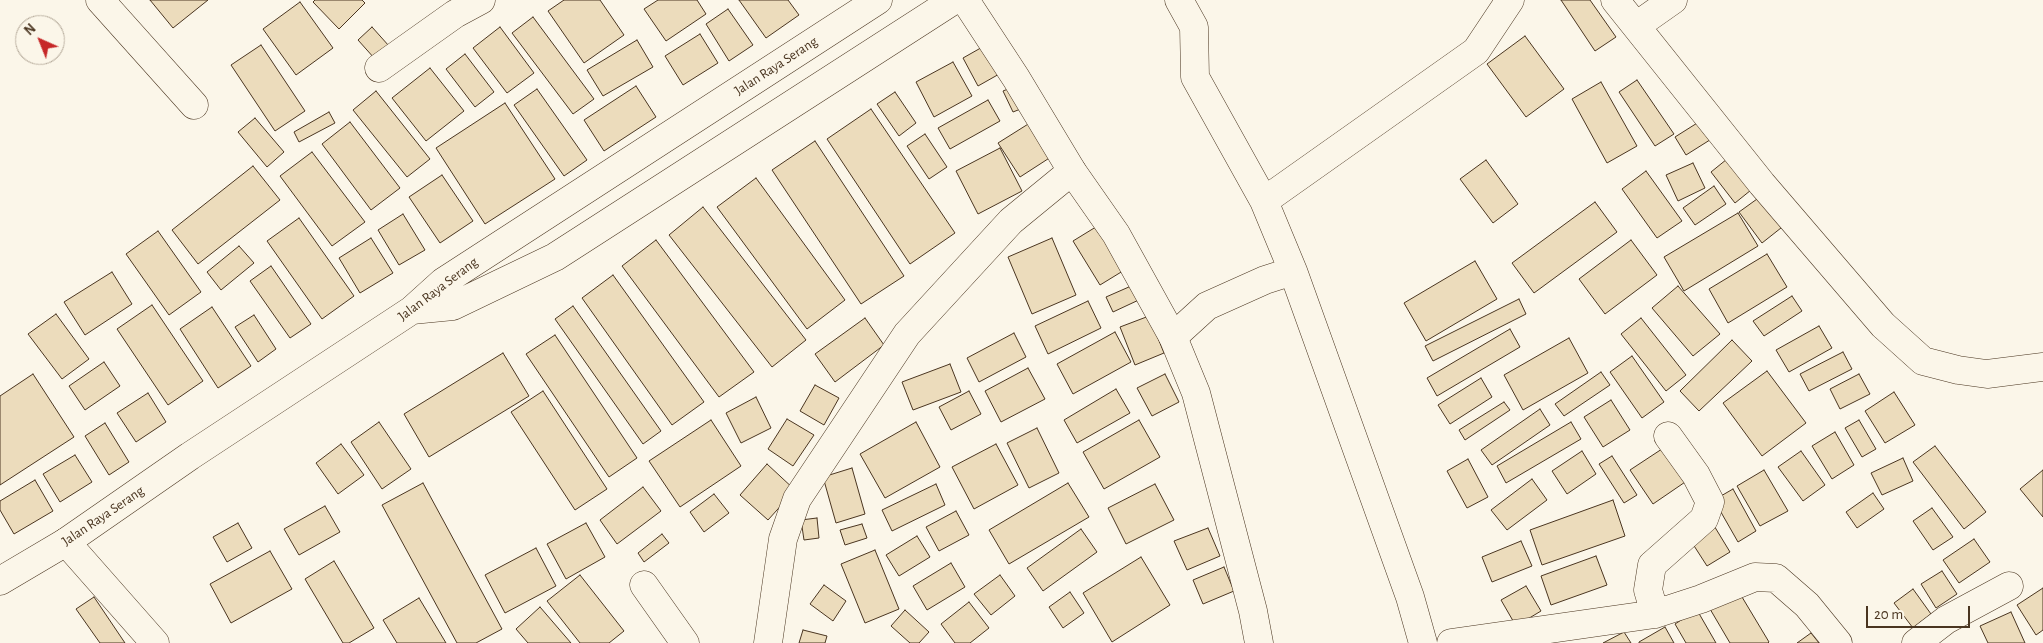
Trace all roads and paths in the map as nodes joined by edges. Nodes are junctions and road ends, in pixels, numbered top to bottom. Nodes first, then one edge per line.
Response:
1 (100, 0) edge
2 (481, 0) edge
3 (878, 0) edge
4 (954, 0) edge
5 (965, 0) edge
6 (1179, 0) edge
7 (1510, 0) edge
8 (1615, 0) edge
9 (1673, 0) edge
10 (1636, 26) junction
11 (379, 68) dead end
12 (194, 105) dead end
13 (1072, 171) junction
14 (1264, 201) junction
15 (1293, 271) junction
16 (412, 310) junction
17 (1173, 337) junction
18 (2043, 367) edge
19 (1668, 436) dead end
20 (66, 542) junction
21 (0, 581) edge
22 (644, 585) dead end
23 (2010, 586) dead end
24 (1655, 614) junction
25 (155, 643) edge
26 (685, 643) edge
27 (768, 643) edge
28 (1259, 643) edge
29 (1423, 643) edge
30 (1451, 643) edge
31 (1838, 643) edge
32 (1916, 643) edge

1 - 12 main road
2 - 11 main road
3 - 16 main road, Jalan Raya Serang
4 - 16 main road
5 - 13 main road
6 - 14 main road
7 - 14 main road
8 - 10 main road
9 - 10 main road
10 - 18 main road
13 - 17 main road
13 - 27 main road
14 - 15 main road
15 - 17 main road
15 - 29 main road
16 - 20 main road, Jalan Raya Serang
17 - 28 main road
19 - 24 main road
20 - 21 main road, Jalan Raya Serang
20 - 25 main road
22 - 26 main road
23 - 32 main road
24 - 30 main road
24 - 31 main road

